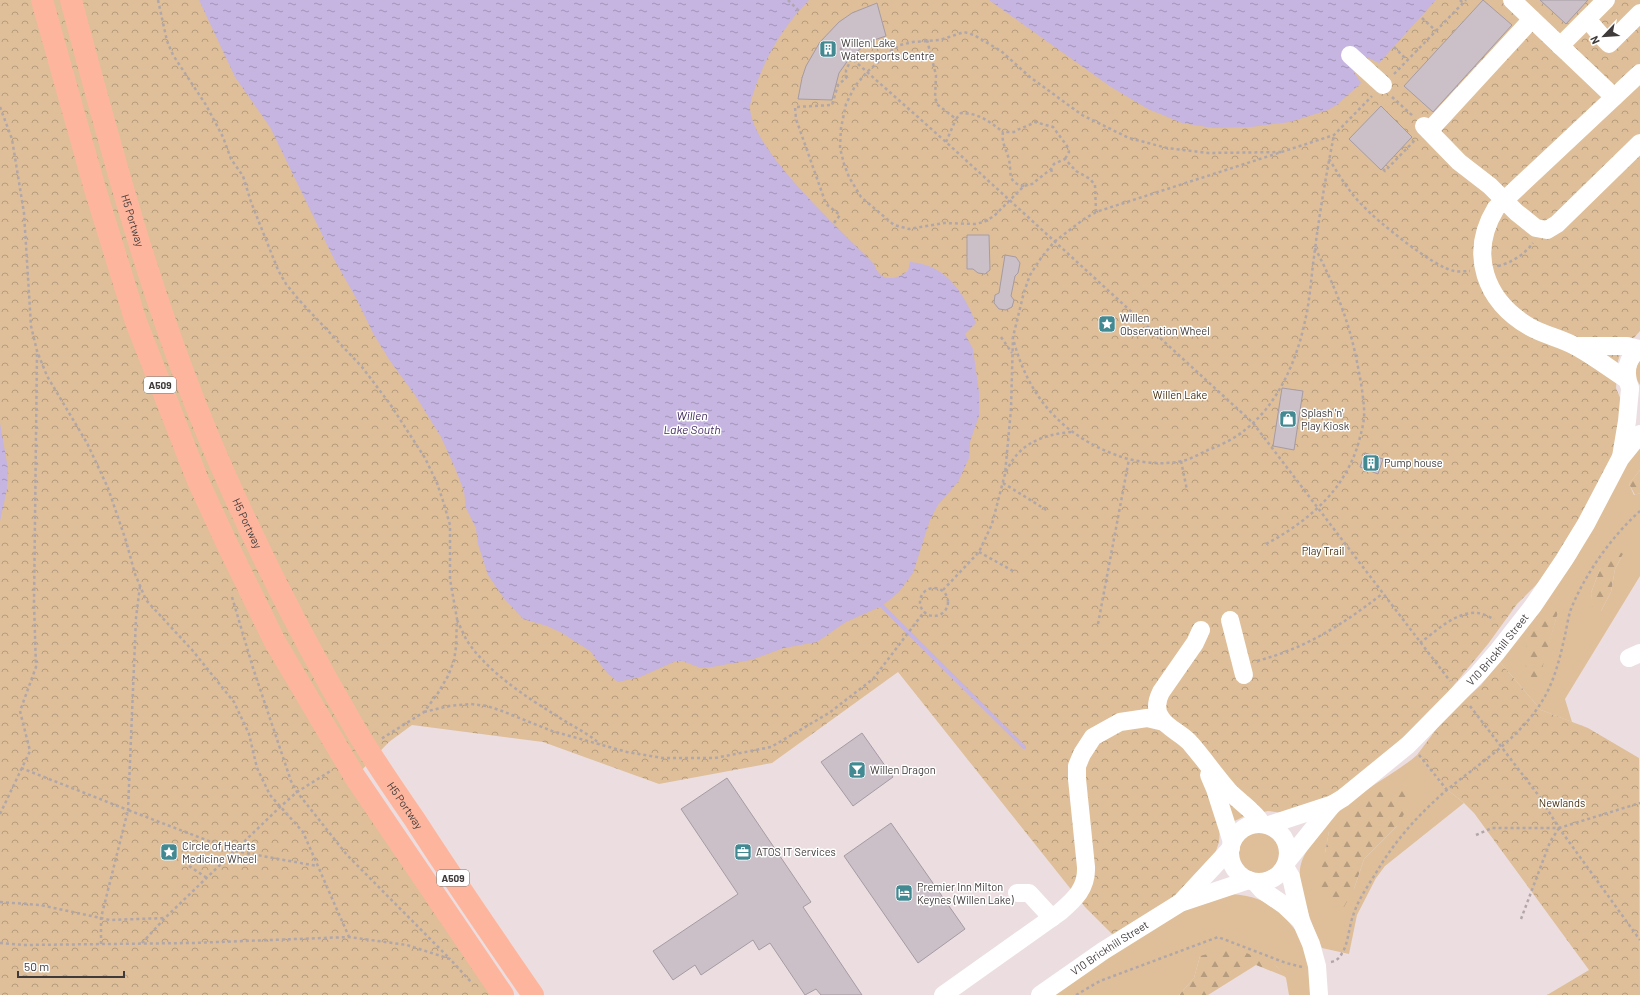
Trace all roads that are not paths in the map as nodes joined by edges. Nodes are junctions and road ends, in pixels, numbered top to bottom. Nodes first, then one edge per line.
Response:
1 (42, 0) edge
2 (71, 0) edge
3 (1512, 0) edge
4 (1606, 0) edge
5 (1640, 13) edge
6 (1532, 19) junction
7 (1587, 19) junction
8 (1560, 46) junction
9 (1350, 55) dead end
10 (1640, 73) edge
11 (1382, 86) road end
12 (1614, 97) junction
13 (1640, 143) edge
14 (1504, 200) junction
15 (1574, 346) junction
16 (1639, 349) edge
17 (1632, 388) edge
18 (1640, 434) edge
19 (1620, 459) junction
20 (1230, 620) dead end
21 (1194, 635) dead end
22 (1243, 670) road end
23 (1164, 722) junction
24 (1201, 758) junction
25 (1333, 804) junction
26 (1266, 825) junction
27 (1232, 845) junction
28 (1286, 864) junction
29 (1252, 881) junction
30 (1017, 894) dead end
31 (1180, 903) junction
32 (1052, 918) junction
33 (1301, 921) junction
34 (503, 995) edge
35 (533, 995) edge
36 (943, 995) edge
37 (1040, 995) edge
38 (1319, 995) edge

1 - 34 main road, A509
2 - 35 main road, H5 Portway / A509
3 - 6 street
4 - 7 street
5 - 7 street
6 - 8 street
6 - 14 street
7 - 8 street
8 - 12 street
9 - 11 street
10 - 12 street
12 - 14 street
13 - 14 street
14 - 15 street
15 - 16 street
15 - 17 street
16 - 17 street, V10 Brickhill Street
17 - 19 street, V10 Brickhill Street
18 - 19 street, V10 Brickhill Street
19 - 25 street, V10 Brickhill Street
20 - 22 street
21 - 23 street
23 - 24 street
23 - 32 street
24 - 26 street
24 - 27 street
25 - 26 street, V10 Brickhill Street
25 - 28 street, V10 Brickhill Street
26 - 27 street
26 - 28 street
27 - 29 street
27 - 31 street, V10 Brickhill Street
28 - 29 street
28 - 33 street
29 - 31 street, V10 Brickhill Street
29 - 33 street
30 - 32 street
31 - 37 street, V10 Brickhill Street
32 - 36 street
33 - 38 street

